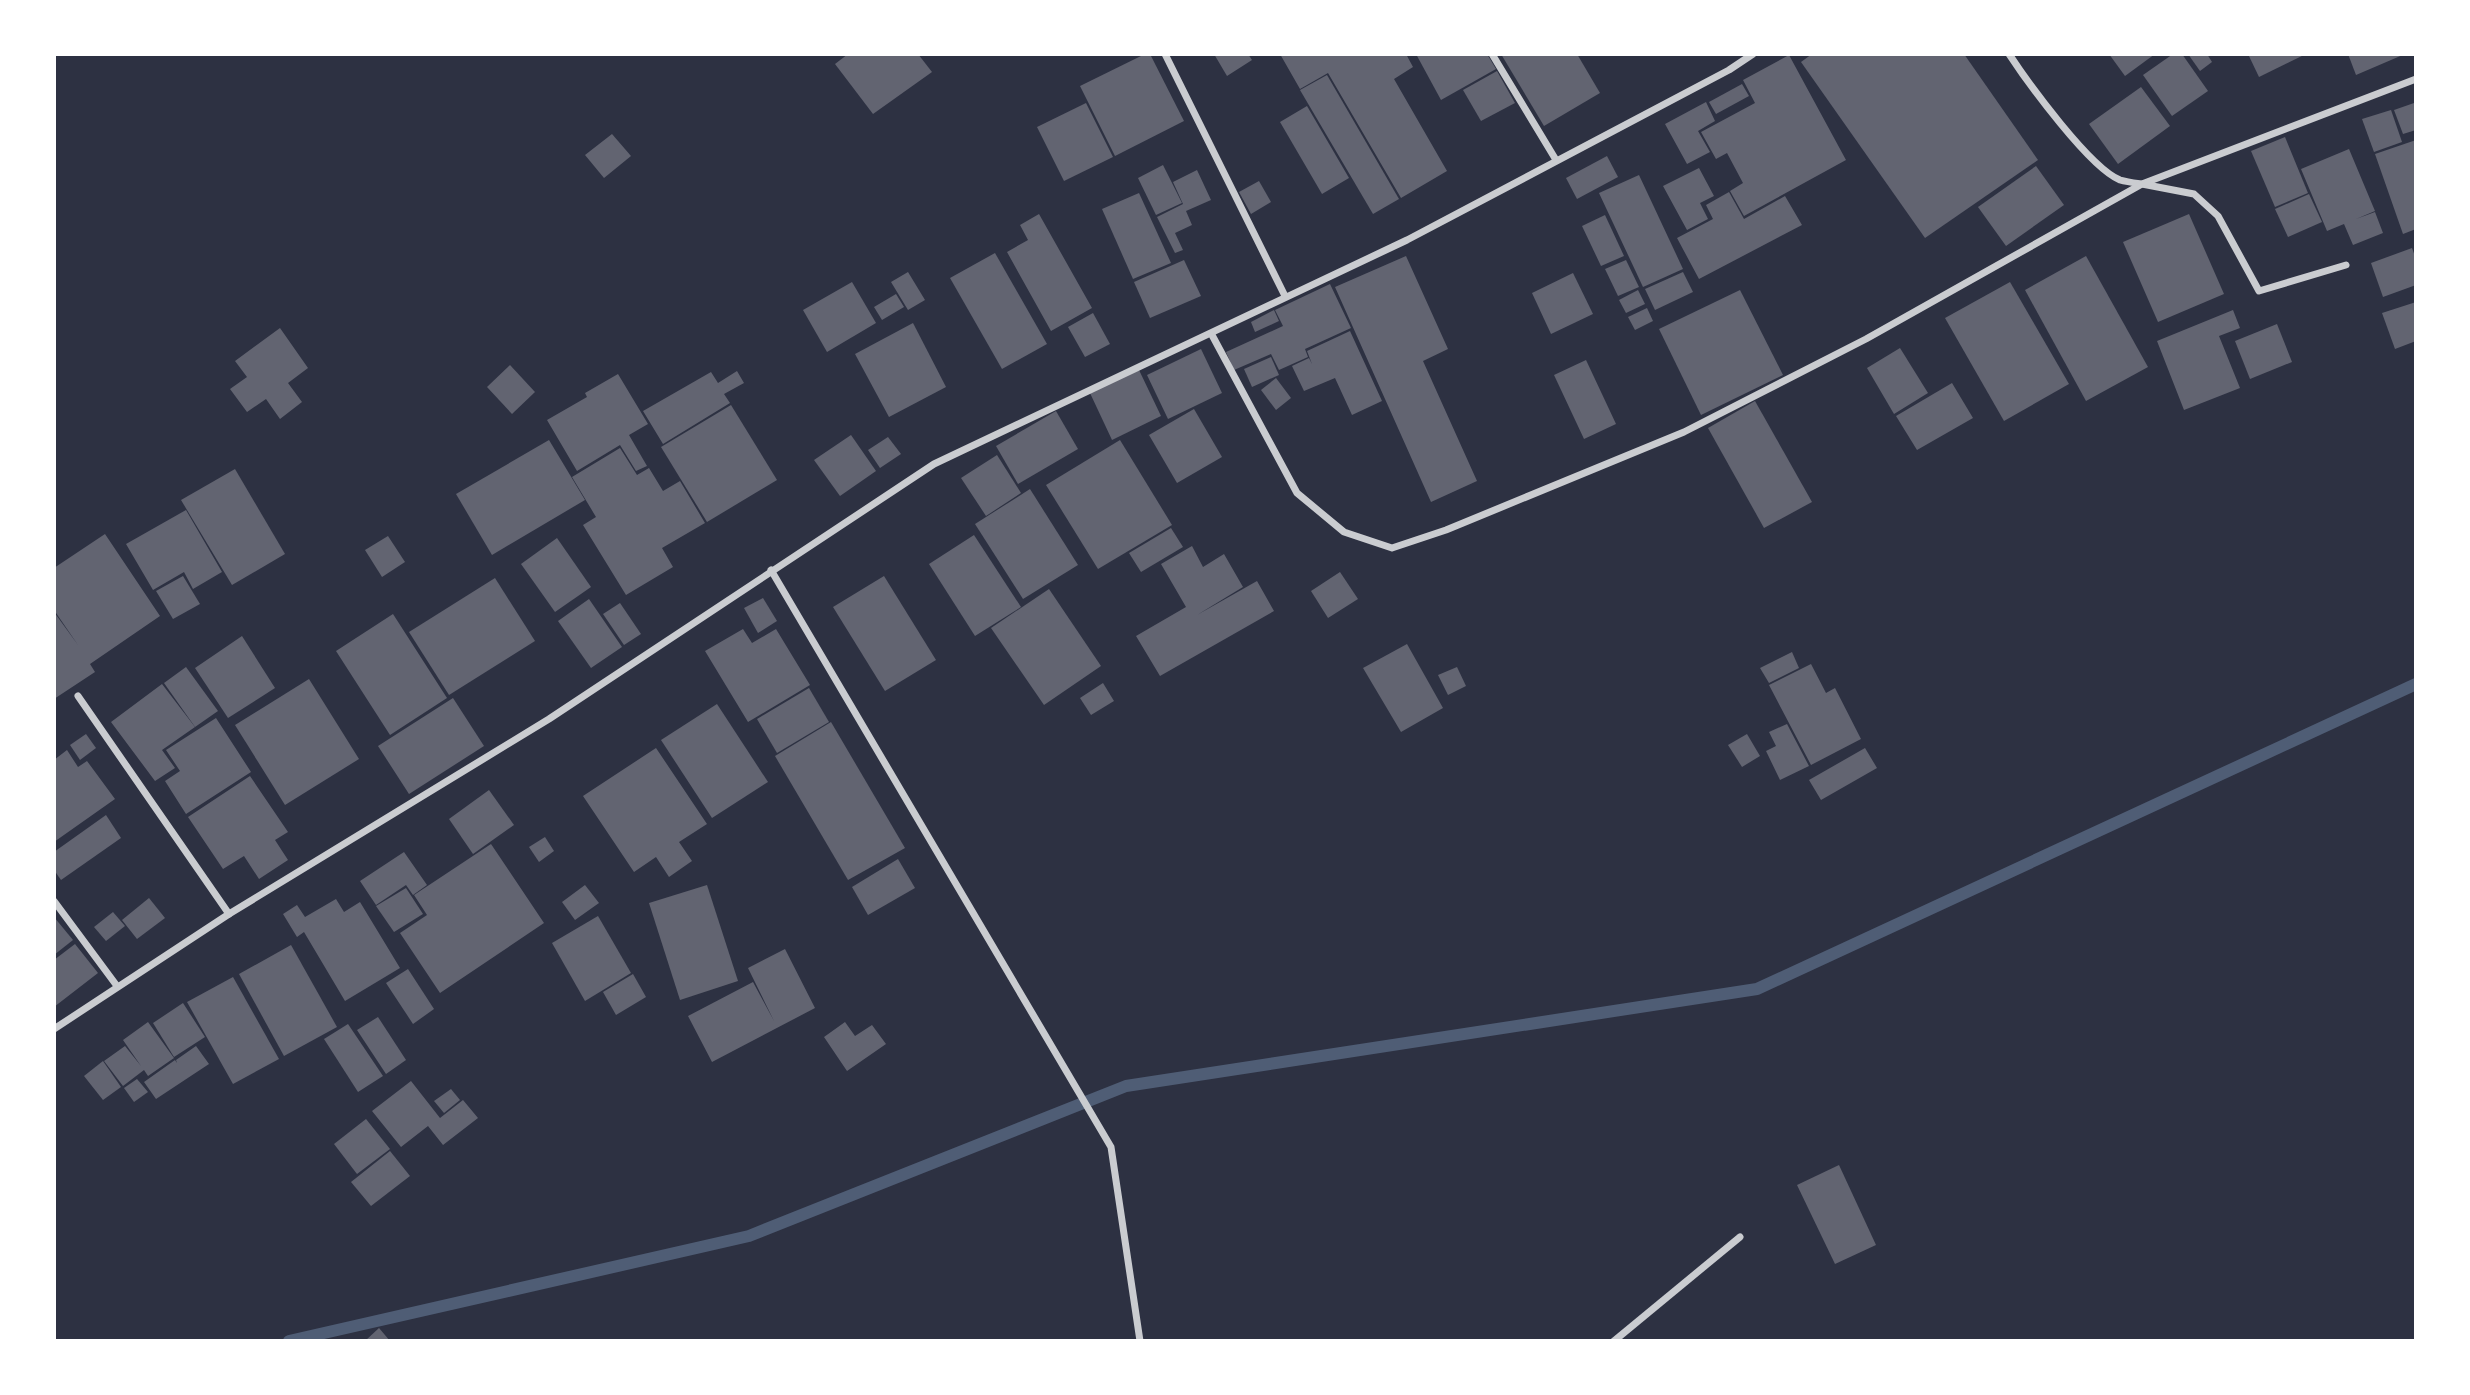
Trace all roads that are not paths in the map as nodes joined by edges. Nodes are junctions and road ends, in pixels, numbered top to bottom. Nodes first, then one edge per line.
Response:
1 (1164, 54) edge
2 (1492, 54) edge
3 (1753, 54) edge
4 (2009, 54) edge
5 (2416, 79) edge
6 (1556, 160) junction
7 (2142, 184) junction
8 (2346, 265) dead end
9 (1285, 296) junction
10 (1212, 335) junction
11 (771, 570) junction
12 (78, 696) dead end
13 (54, 901) edge
14 (229, 914) junction
15 (117, 986) junction
16 (54, 1029) edge
17 (1740, 1237) dead end
18 (1140, 1341) edge
19 (1614, 1341) edge

1 - 9 street
2 - 6 street
3 - 6 street
4 - 7 street
5 - 7 street
6 - 9 street
7 - 8 street
7 - 10 street
9 - 10 street
10 - 11 street
11 - 14 street
11 - 18 street
12 - 14 street
13 - 15 street
14 - 15 street
15 - 16 street
17 - 19 street

